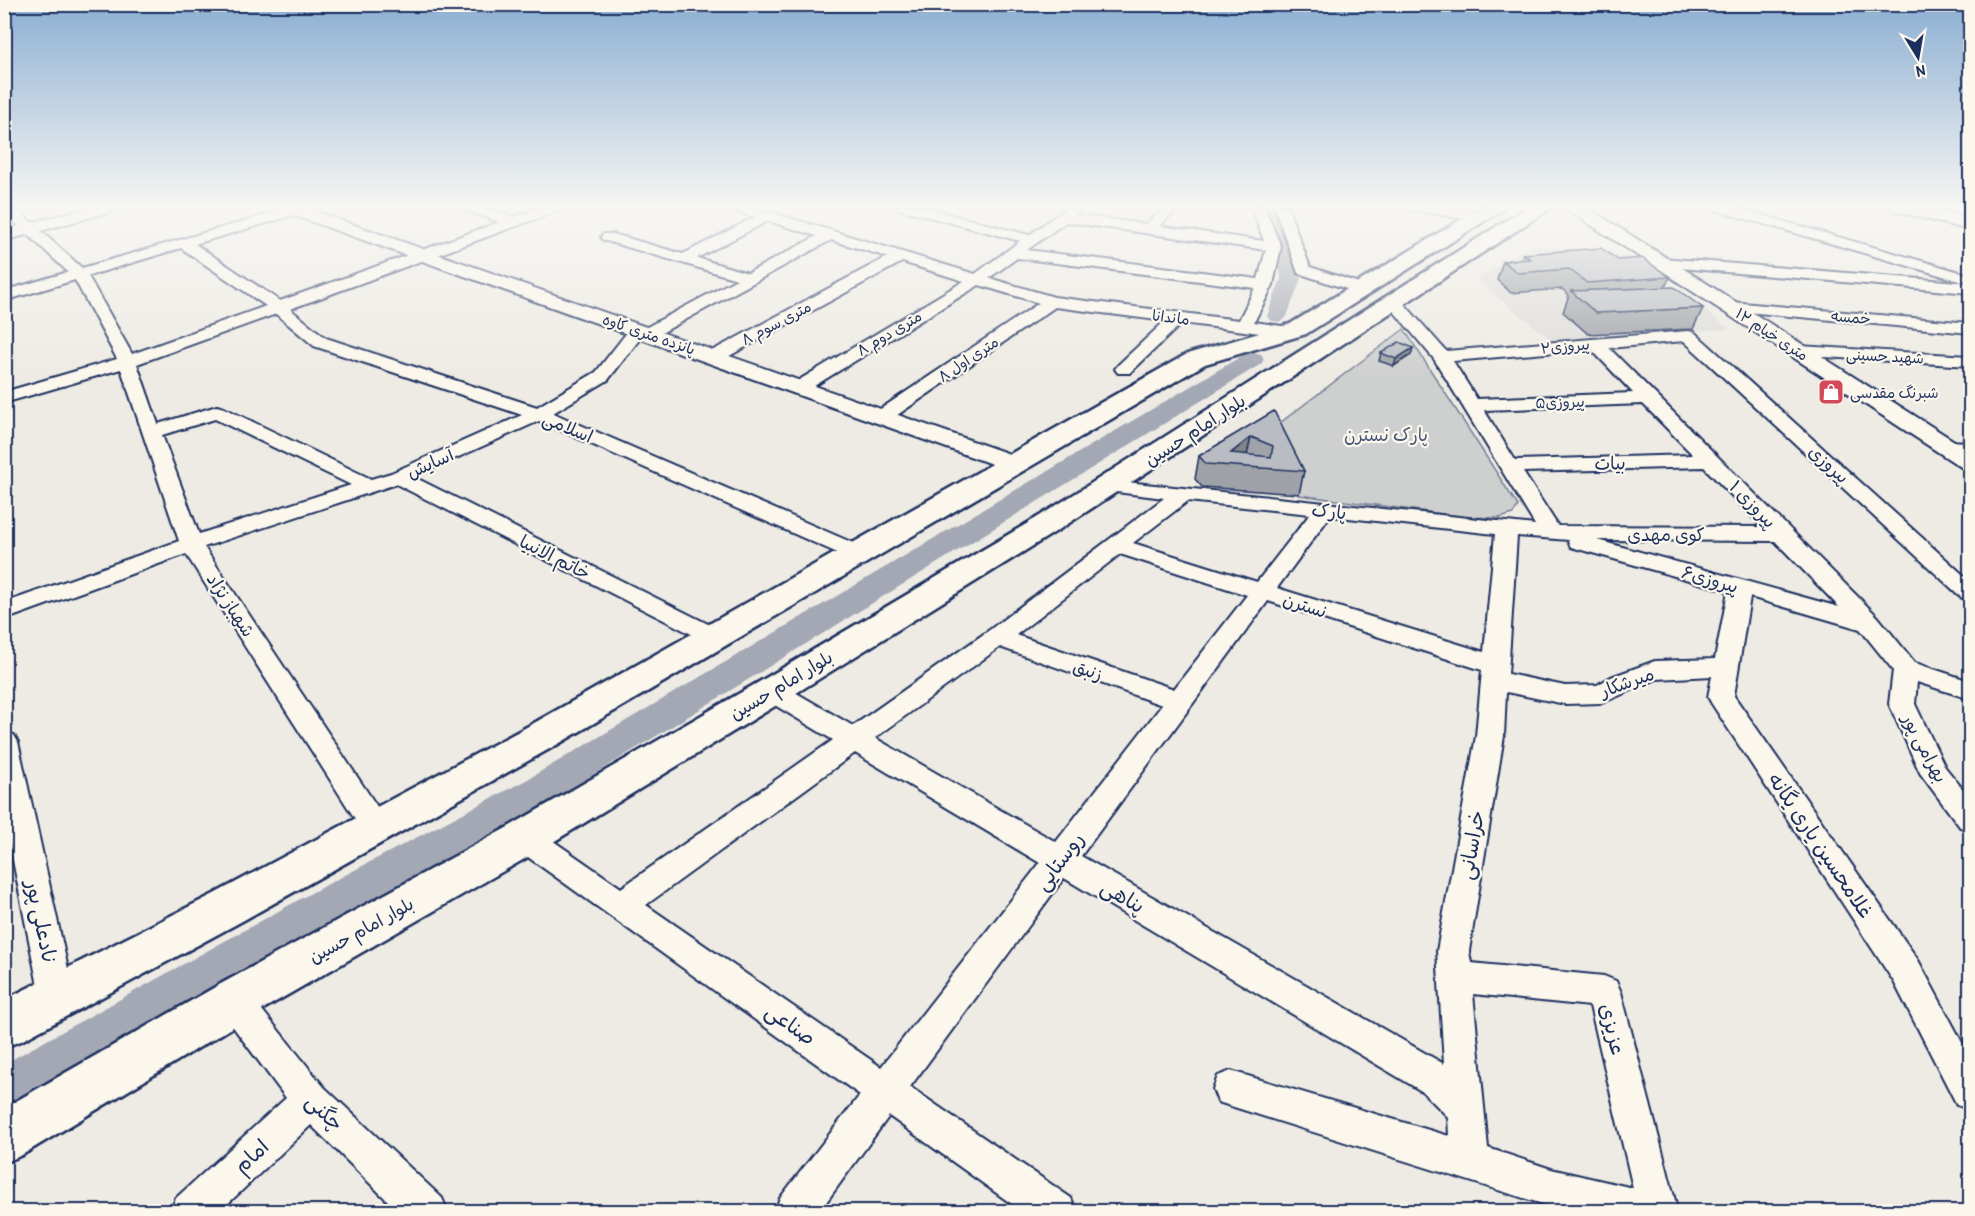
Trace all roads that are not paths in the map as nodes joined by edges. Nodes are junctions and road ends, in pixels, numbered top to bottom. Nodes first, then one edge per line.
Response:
1 (66, 263) edge
2 (117, 263) edge
3 (212, 263) edge
4 (402, 263) edge
5 (446, 263) edge
6 (697, 263) edge
7 (778, 263) edge
8 (888, 263) edge
9 (923, 263) edge
10 (1001, 263) edge
11 (1090, 263) edge
12 (1270, 263) edge
13 (1301, 263) edge
14 (1404, 263) edge
15 (1454, 263) edge
16 (1663, 263) edge
17 (1671, 263) edge
18 (1914, 263) edge
19 (79, 274) junction
20 (750, 278) junction
21 (4, 279) edge
22 (978, 279) junction
23 (1971, 279) edge
24 (1265, 285) junction
25 (1971, 288) edge
26 (1362, 289) junction
27 (11, 293) edge
28 (1052, 302) junction
29 (1394, 302) junction
30 (278, 307) junction
31 (1731, 307) junction
32 (1178, 318) junction
33 (1971, 328) edge
34 (643, 332) junction
35 (1290, 332) junction
36 (1241, 336) junction
37 (1689, 336) joint
38 (1330, 343) junction
39 (1595, 344) junction
40 (1799, 351) junction
41 (714, 357) junction
42 (1442, 357) junction
43 (1971, 361) edge
44 (127, 362) junction
45 (1124, 369) dead end
46 (1285, 372) junction
47 (800, 387) junction
48 (4, 398) edge
49 (1648, 398) junction
50 (1472, 405) junction
51 (539, 414) junction
52 (883, 416) junction
53 (152, 432) junction
54 (1947, 447) junction
55 (1971, 448) edge
56 (1710, 460) junction
57 (1971, 462) edge
58 (1012, 463) junction
59 (1509, 466) junction
60 (398, 477) junction
61 (369, 486) junction
62 (1107, 486) junction
63 (1182, 495) junction
64 (1324, 510) junction
65 (1506, 529) junction
66 (1551, 533) junction
67 (1782, 534) junction
68 (191, 544) junction
69 (1116, 545) junction
70 (859, 554) junction
71 (1740, 587) junction
72 (1263, 591) junction
73 (1971, 593) edge
74 (4, 612) edge
75 (1869, 623) junction
76 (997, 636) junction
77 (713, 637) junction
78 (1725, 667) junction
79 (1906, 669) junction
80 (1495, 673) junction
81 (1971, 690) edge
82 (772, 691) junction
83 (1180, 701) junction
84 (854, 739) junction
85 (4, 742) edge
86 (1971, 819) edge
87 (376, 828) junction
88 (525, 838) junction
89 (1060, 859) junction
90 (621, 905) junction
91 (1455, 977) junction
92 (57, 996) junction
93 (234, 1001) junction
94 (4, 1025) edge
95 (1231, 1089) dead end
96 (885, 1090) junction
97 (1971, 1092) edge
98 (311, 1100) junction
99 (1467, 1110) junction
100 (4, 1137) edge
101 (1470, 1161) junction
102 (1608, 1206) edge
103 (190, 1212) edge
104 (428, 1212) edge
105 (794, 1212) edge
106 (1057, 1212) edge
107 (1652, 1212) edge
108 (1658, 1212) edge

1 - 19 street, شهباز نژاد
2 - 19 street
3 - 30 street, اسلامی
4 - 30 street
5 - 34 street, پانزده متری کاوه
6 - 20 street
7 - 20 street
8 - 41 street, ۸ متری سوم
9 - 22 street, ماندانا
10 - 22 street, ۸ متری دوم
11 - 24 street
12 - 24 street
13 - 26 street
14 - 26 main road
15 - 29 main road, بلوار امام حسین
16 - 31 street, ۱۲ متری خیام
17 - 25 street
18 - 23 street
19 - 27 street
19 - 44 street, شهباز نژاد
20 - 34 street
21 - 27 street
22 - 28 street, ماندانا
22 - 47 street, ۸ متری دوم
24 - 36 street
26 - 35 main road
28 - 32 street, ماندانا
28 - 52 street, ۸ متری اول
29 - 38 main road, بلوار امام حسین
29 - 42 street
30 - 44 street
30 - 51 street, اسلامی
31 - 33 street, خمسه
31 - 40 street, ۱۲ متری خیام
32 - 36 street, ماندانا
32 - 45 street
34 - 41 street, پانزده متری کاوه
34 - 51 street, آسایش
35 - 36 main road
35 - 38 main road
36 - 46 main road
36 - 58 main road
37 - 39 street, پیروزی۲
37 - 73 street, پیروزی
38 - 46 main road, بلوار امام حسین
39 - 42 street, پیروزی۲
39 - 49 street, پیروزی ۱
40 - 43 street, شهید حسینی
40 - 54 street, ۱۲ متری خیام
41 - 47 street, پانزده متری کاوه
42 - 50 street
44 - 48 street
44 - 53 street, شهباز نژاد
46 - 62 main road, بلوار امام حسین
47 - 52 street, پانزده متری کاوه
49 - 50 street, پیروزی۵
49 - 56 street, پیروزی ۱
50 - 59 street
51 - 60 street, آسایش
51 - 70 street, اسلامی
52 - 58 street, پانزده متری کاوه
53 - 61 street
53 - 68 street, شهباز نژاد
54 - 55 street
54 - 57 street, ۱۲ متری خیام
56 - 59 street, بیات
56 - 67 street, پیروزی ۱
58 - 70 main road
59 - 66 street
60 - 61 street, آسایش
60 - 77 street, خاتم الانبیا
61 - 68 street, آسایش
62 - 63 street, پارک
62 - 82 main road, بلوار امام حسین
63 - 64 street, پارک
63 - 69 street
64 - 65 street, پارک
64 - 72 street, روستایی
65 - 66 street, پارک
65 - 80 street, خراسانی
66 - 67 street, کوی مهدی
66 - 71 street, پیروزی۶
67 - 75 street, پیروزی ۱
68 - 74 street, آسایش
68 - 87 street, شهباز نژاد
69 - 72 street, نسترن
69 - 76 street
70 - 77 main road
71 - 75 street, پیروزی۶
71 - 78 street, غلامحسین یاری یگانه
72 - 80 street, نسترن
72 - 83 street, روستایی
75 - 79 street, پیروزی ۱
76 - 83 street, زنبق
76 - 84 street
77 - 87 main road
78 - 80 street, میرشکار
78 - 97 street, غلامحسین یاری یگانه
79 - 81 street
79 - 86 street, بهرامی پور
80 - 91 street, خراسانی
82 - 84 street, پناهی
82 - 88 main road, بلوار امام حسین
83 - 89 street, روستایی
84 - 89 street, پناهی
84 - 90 street
85 - 92 street, نادعلی پور
87 - 92 main road
88 - 90 street, صناعی
88 - 93 main road, بلوار امام حسین
89 - 96 street, روستایی
89 - 99 street, پناهی
90 - 96 street, صناعی
91 - 99 street, خراسانی
91 - 108 street, عزیزی
92 - 94 main road
93 - 98 street, چگنی
93 - 100 main road, بلوار امام حسین
95 - 101 street
96 - 105 street, روستایی
96 - 106 street, صناعی
98 - 103 street, امام
98 - 104 street, چگنی
99 - 101 street, خراسانی
101 - 102 street
102 - 107 street

